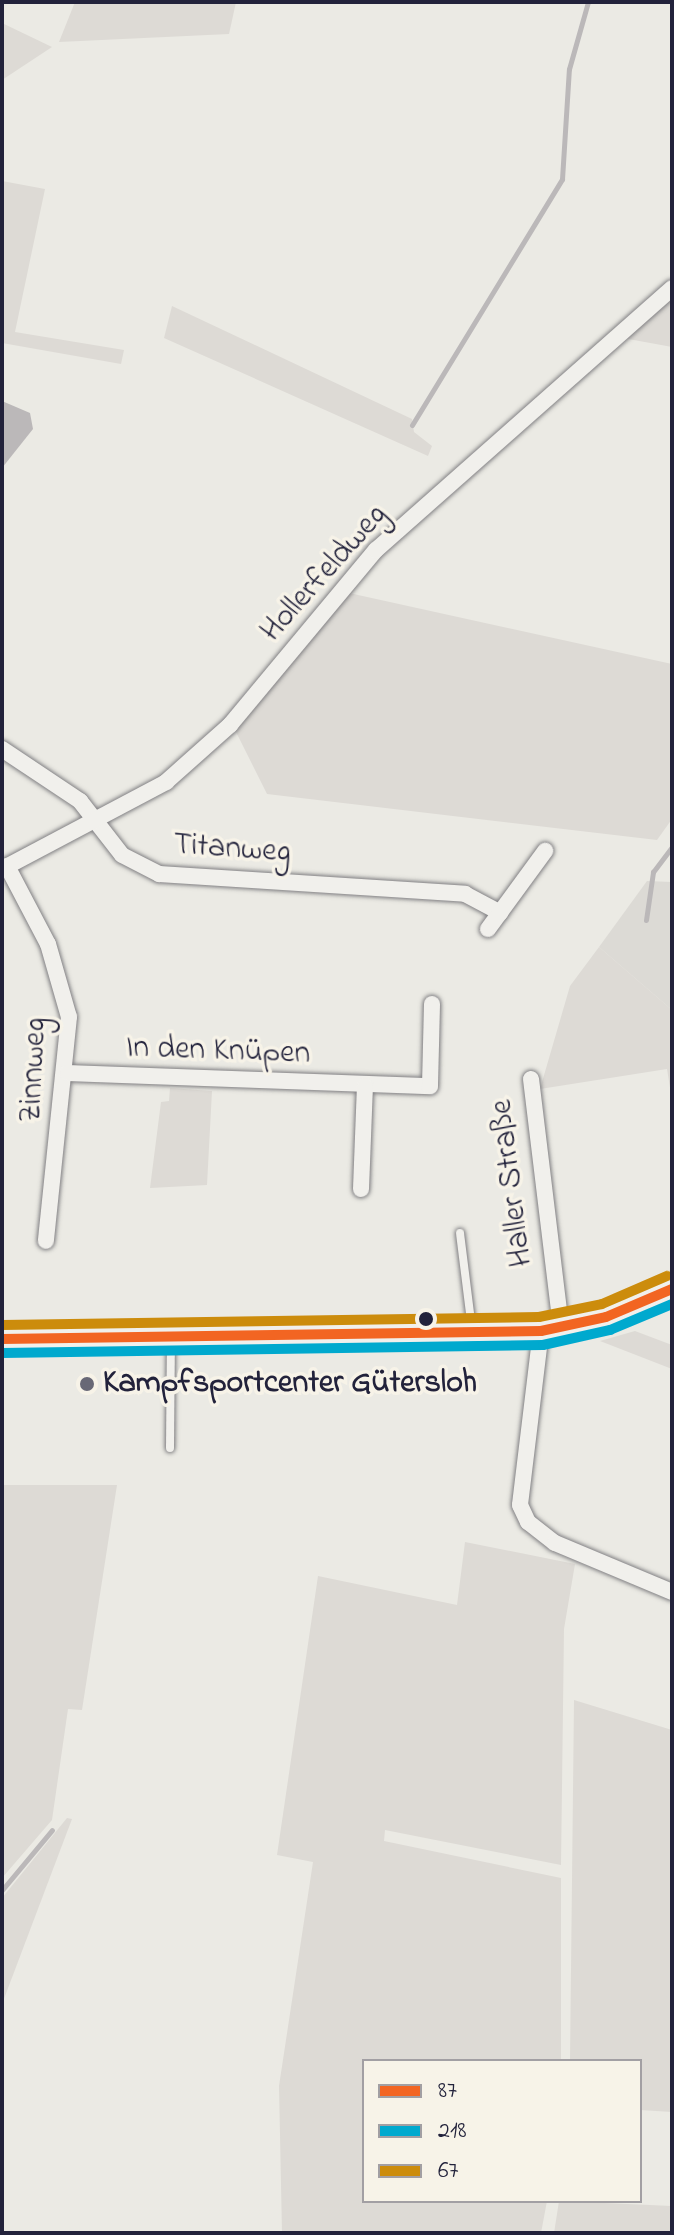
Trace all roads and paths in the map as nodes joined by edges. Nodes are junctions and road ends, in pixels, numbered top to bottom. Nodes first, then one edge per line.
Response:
1 (672, 288) edge
2 (2, 749) edge
3 (95, 820) junction
4 (545, 851) dead end
5 (5, 868) edge
6 (500, 913) junction
7 (488, 929) dead end
8 (432, 1004) dead end
9 (68, 1073) junction
10 (531, 1079) dead end
11 (365, 1086) junction
12 (361, 1189) dead end
13 (460, 1233) dead end
14 (46, 1241) dead end
15 (672, 1289) edge
16 (551, 1329) junction
17 (472, 1334) junction
18 (171, 1337) junction
19 (2, 1339) edge
20 (170, 1448) dead end
21 (672, 1592) edge

1 - 3 street, Hollerfeldweg
2 - 3 street, Titanweg
3 - 5 street, Hollerfeldweg
3 - 6 street, Titanweg
4 - 6 street
5 - 9 street, Zinnweg
6 - 7 street
8 - 11 street, In den Knüpen
9 - 11 street, In den Knüpen
9 - 14 street, Zinnweg
10 - 16 street, Haller Straße
11 - 12 street
13 - 17 lane
15 - 16 street
16 - 17 street
16 - 21 street, Haller Straße
17 - 18 street
18 - 19 street
18 - 20 lane

